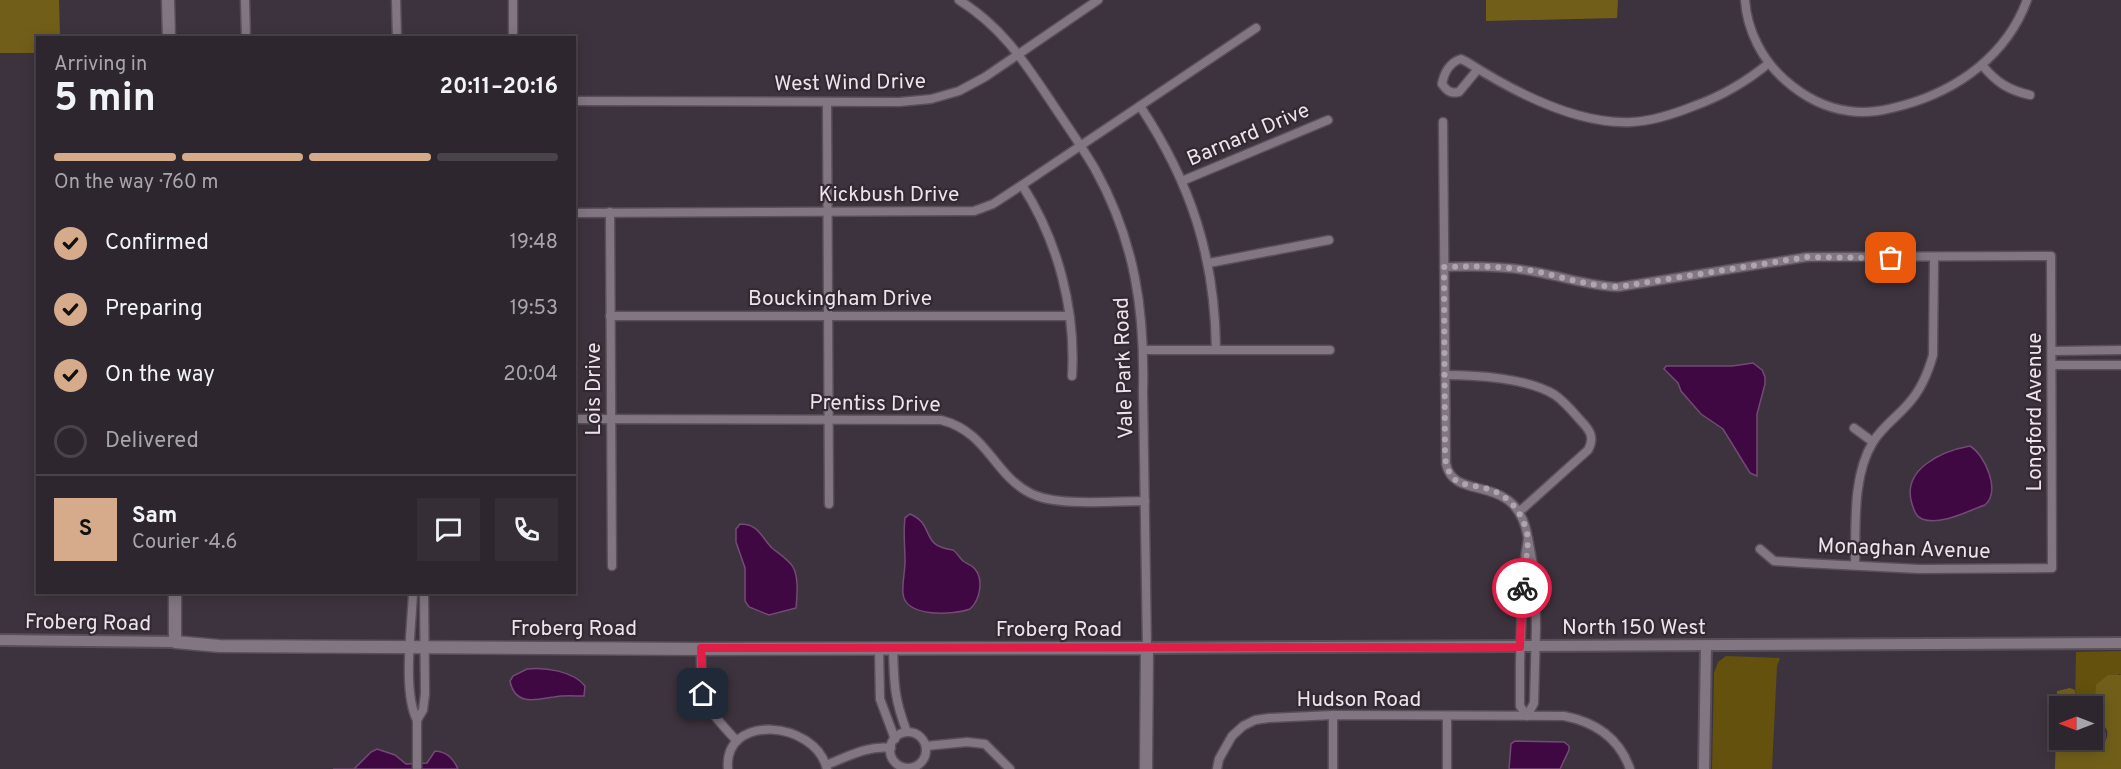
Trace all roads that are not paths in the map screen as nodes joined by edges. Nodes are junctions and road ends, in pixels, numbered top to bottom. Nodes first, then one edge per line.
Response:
1 (168, 0) edge
2 (246, 0) edge
3 (396, 0) edge
4 (513, 0) edge
5 (960, 0) edge
6 (1098, 0) edge
7 (1745, 0) edge
8 (2027, 0) edge
9 (1256, 28) dead end
10 (169, 36) edge
11 (246, 36) edge
12 (397, 36) edge
13 (513, 36) edge
14 (1018, 54) junction
15 (1769, 63) junction
16 (1982, 65) junction
17 (1478, 69) dead end
18 (2030, 96) dead end
19 (576, 102) edge
20 (827, 102) junction
21 (1140, 106) junction
22 (1328, 120) dead end
23 (1443, 122) dead end
24 (1080, 146) junction
25 (1182, 181) junction
26 (1022, 185) junction
27 (610, 212) junction
28 (576, 213) edge
29 (827, 213) junction
30 (1329, 240) dead end
31 (1934, 258) junction
32 (1209, 263) junction
33 (1444, 267) junction
34 (610, 316) junction
35 (828, 316) junction
36 (1069, 316) junction
37 (1216, 349) junction
38 (1144, 350) junction
39 (1330, 350) dead end
40 (2121, 350) edge
41 (2052, 351) junction
42 (2052, 365) junction
43 (2121, 365) edge
44 (1445, 375) junction
45 (1072, 376) dead end
46 (576, 419) edge
47 (611, 419) junction
48 (829, 419) junction
49 (1854, 428) dead end
50 (1873, 442) junction
51 (1145, 501) junction
52 (830, 504) dead end
53 (1519, 512) junction
54 (1528, 538) junction
55 (1760, 549) dead end
56 (1855, 565) junction
57 (612, 566) dead end
58 (2052, 568) joint
59 (175, 594) edge
60 (413, 594) edge
61 (424, 594) edge
62 (0, 640) edge
63 (176, 642) junction
64 (2121, 644) edge
65 (1535, 646) junction
66 (1706, 646) junction
67 (410, 647) junction
68 (425, 647) junction
69 (1520, 647) junction
70 (701, 648) junction
71 (893, 648) junction
72 (1147, 648) junction
73 (879, 649) junction
74 (1333, 715) junction
75 (1527, 716) junction
76 (1447, 717) junction
77 (417, 720) junction
78 (907, 732) junction
79 (895, 739) junction
80 (736, 740) junction
81 (926, 746) junction
82 (891, 748) junction
83 (417, 766) edge
84 (827, 767) edge
85 (728, 769) edge
86 (1010, 769) edge
87 (1146, 769) edge
88 (1217, 769) edge
89 (1333, 769) edge
90 (1447, 769) edge
91 (1630, 769) edge
92 (1704, 769) edge

1 - 10 main road
2 - 11 street
3 - 12 street
4 - 13 street
5 - 14 street, Vale Park Road
6 - 14 street, West Wind Drive
7 - 15 street
8 - 16 street
9 - 21 street, Kickbush Drive
14 - 20 street, West Wind Drive
14 - 24 street, Vale Park Road
15 - 16 street
15 - 17 street
16 - 18 street
19 - 20 street, West Wind Drive
20 - 29 street
21 - 24 street, Kickbush Drive
21 - 25 street
22 - 25 street, Barnard Drive
23 - 33 street
24 - 26 street, Kickbush Drive
24 - 38 street, Vale Park Road
25 - 32 street
26 - 29 street, Kickbush Drive
26 - 36 street
27 - 28 street, Kickbush Drive
27 - 29 street, Kickbush Drive
27 - 34 street, Lois Drive
29 - 35 street
30 - 32 street
31 - 33 street
31 - 41 street, Longford Avenue
31 - 50 street
32 - 37 street
33 - 44 street
34 - 35 street, Bouckingham Drive
34 - 47 street, Lois Drive
35 - 36 street, Bouckingham Drive
35 - 48 street
36 - 45 street
37 - 38 street
37 - 39 street
38 - 51 street, Vale Park Road
40 - 41 street
41 - 42 street, Longford Avenue
42 - 43 street
42 - 58 street, Longford Avenue
44 - 53 street
44 - 53 street
46 - 47 street, Prentiss Drive
47 - 48 street, Prentiss Drive
47 - 57 street, Lois Drive
48 - 51 street, Prentiss Drive
48 - 52 street
49 - 50 street
50 - 56 street
51 - 72 street, Vale Park Road
53 - 54 street
54 - 65 street
54 - 69 street
55 - 56 street, Monaghan Avenue
56 - 58 street, Monaghan Avenue
59 - 63 main road
60 - 67 street
61 - 68 street
62 - 63 street, Froberg Road
63 - 67 main road, Froberg Road
64 - 66 street, North 150 West
65 - 66 street, North 150 West
65 - 69 street, North 150 West
65 - 75 street
66 - 92 street
67 - 68 main road, Froberg Road
67 - 77 street
68 - 70 main road, Froberg Road
68 - 77 street
69 - 72 street, North 150 West
69 - 75 street
70 - 73 main road, Froberg Road
70 - 80 street
71 - 72 main road, Froberg Road
71 - 73 main road, Froberg Road
71 - 78 street
72 - 87 main road
73 - 79 street
74 - 76 street, Hudson Road
74 - 88 street, Hudson Road
74 - 89 street
75 - 76 street, Hudson Road
75 - 91 street, Hudson Road
76 - 90 street
77 - 83 street
78 - 79 street
78 - 81 street
79 - 82 street
80 - 84 street
80 - 85 street
81 - 82 street
81 - 86 street
82 - 84 street

